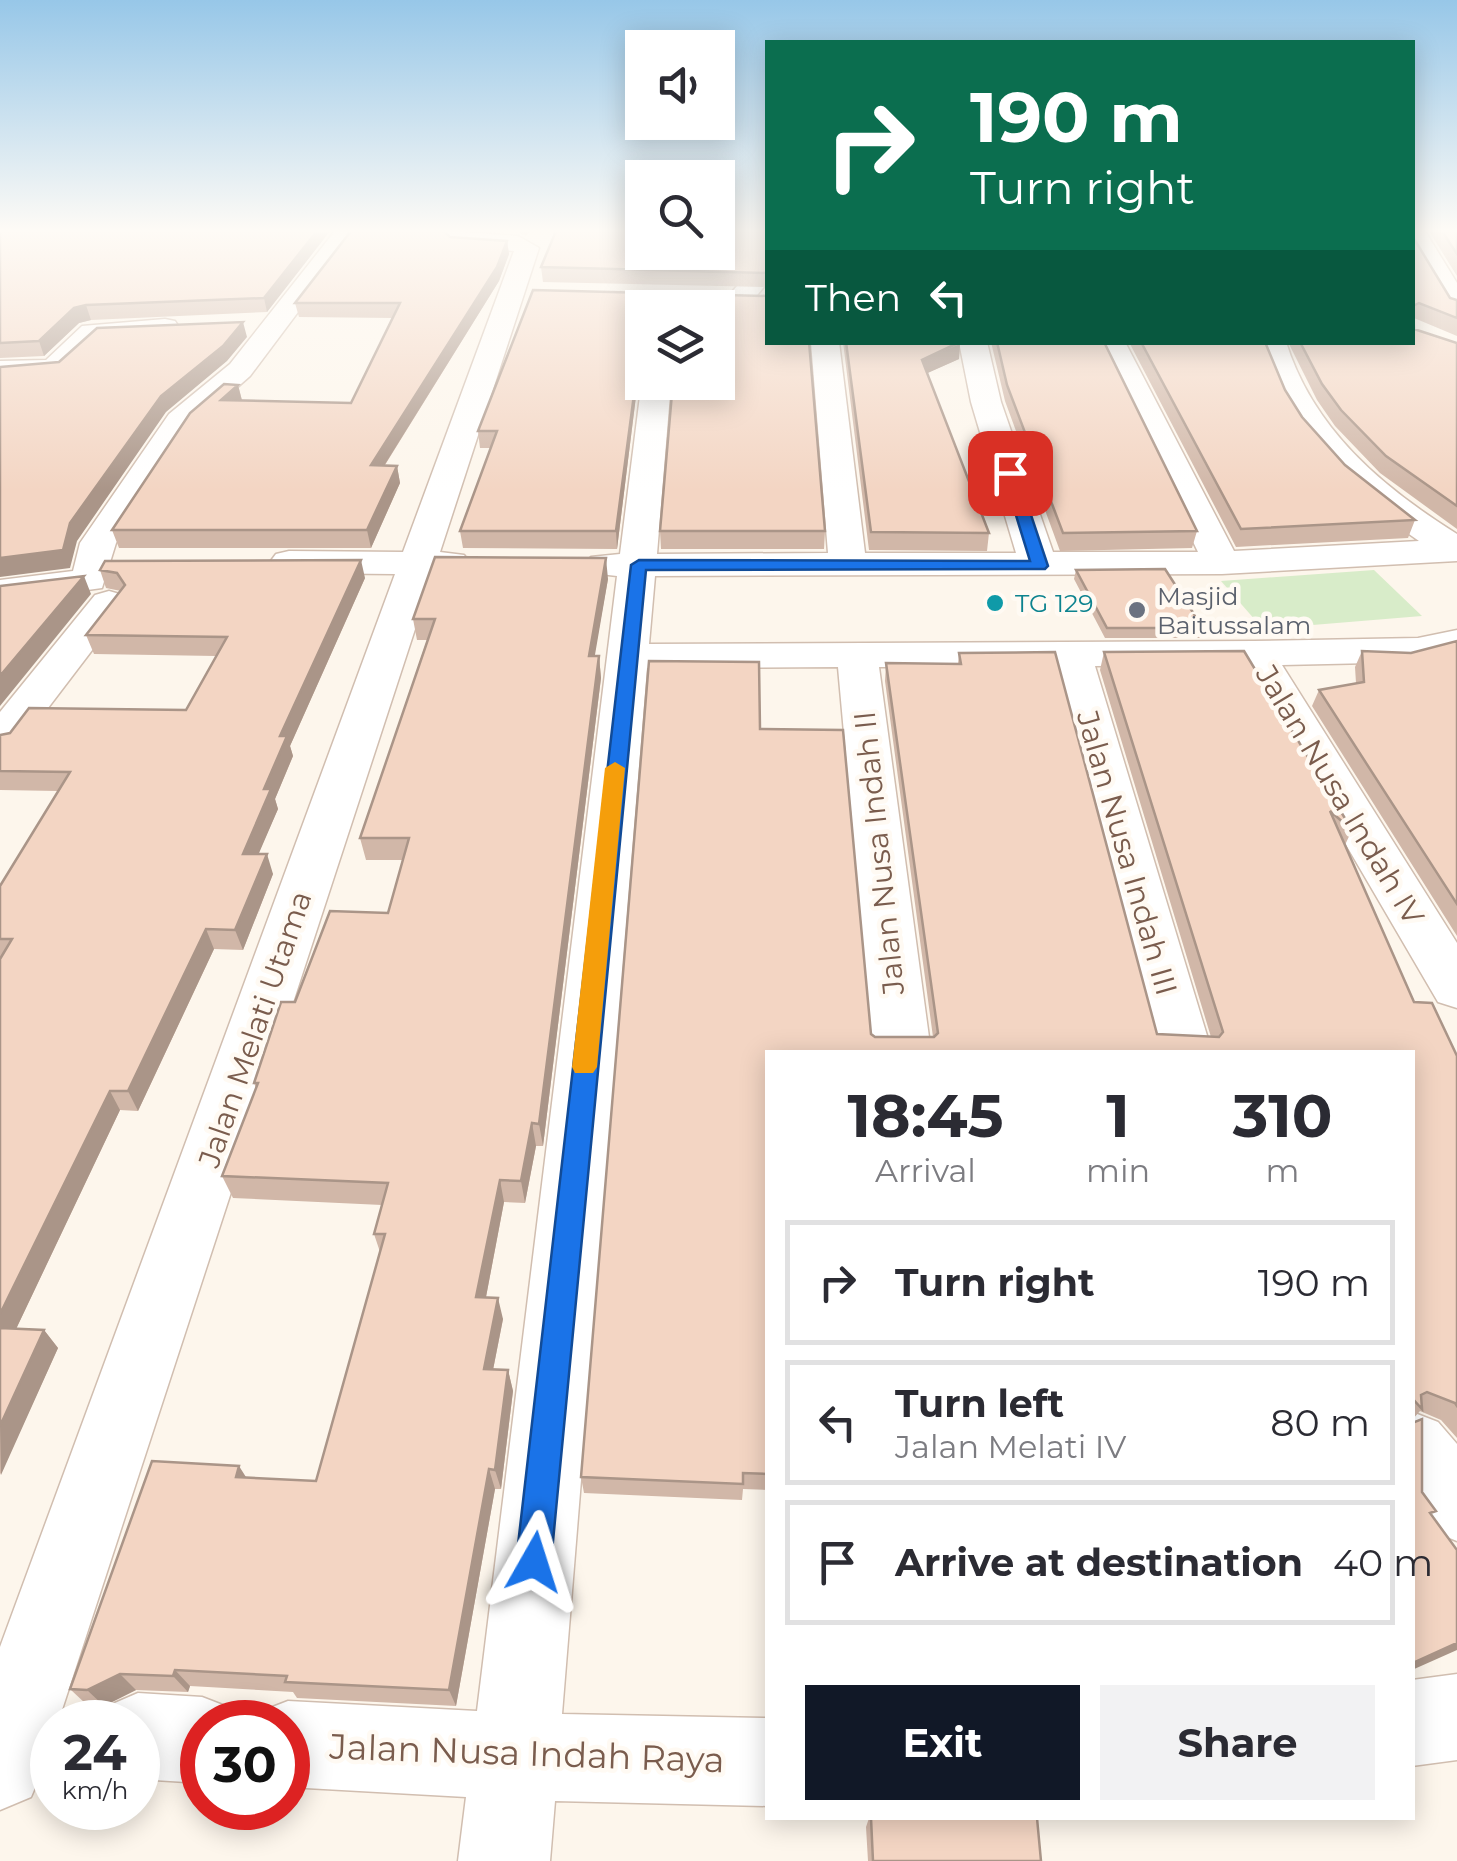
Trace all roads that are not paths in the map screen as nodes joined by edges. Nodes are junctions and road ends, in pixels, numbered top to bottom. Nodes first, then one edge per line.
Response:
1 (281, 318) edge
2 (511, 318) edge
3 (276, 324) junction
4 (240, 325) edge
5 (185, 327) edge
6 (825, 345) edge
7 (974, 345) edge
8 (1112, 345) edge
9 (1273, 345) edge
10 (0, 370) edge
11 (654, 400) edge
12 (1457, 549) edge
13 (257, 562) edge
14 (416, 562) junction
15 (488, 563) edge
16 (1222, 563) junction
17 (563, 564) edge
18 (639, 565) junction
19 (1040, 566) junction
20 (848, 567) junction
21 (108, 578) junction
22 (0, 592) edge
23 (1457, 642) edge
24 (1254, 652) junction
25 (857, 654) junction
26 (1071, 654) junction
27 (626, 656) junction
28 (0, 742) edge
29 (1440, 926) edge
30 (1457, 988) edge
31 (902, 1050) edge
32 (1182, 1050) edge
33 (1415, 1452) edge
34 (1457, 1503) edge
35 (1457, 1717) edge
36 (1415, 1724) edge
37 (16, 1740) edge
38 (310, 1745) edge
39 (512, 1756) junction
40 (765, 1762) edge
41 (504, 1861) edge

1 - 3 street
2 - 14 street, Jalan Melati Utama
3 - 4 street
3 - 21 street
5 - 10 street
6 - 20 street
7 - 19 street
8 - 16 street
9 - 12 street
11 - 18 street
12 - 16 street
13 - 14 street
14 - 15 street
14 - 37 street, Jalan Melati Utama
16 - 19 street
17 - 18 street
18 - 20 street
18 - 27 street
19 - 20 street
21 - 22 street
21 - 28 street
23 - 24 street
24 - 26 street
24 - 29 street, Jalan Nusa Indah IV
25 - 26 street
25 - 27 street
25 - 31 street, Jalan Nusa Indah II
26 - 32 street, Jalan Nusa Indah III
27 - 39 street
29 - 30 street, Jalan Nusa Indah IV
33 - 34 street
35 - 36 street
38 - 39 street, Jalan Nusa Indah Raya
39 - 40 street, Jalan Nusa Indah Raya
39 - 41 street

